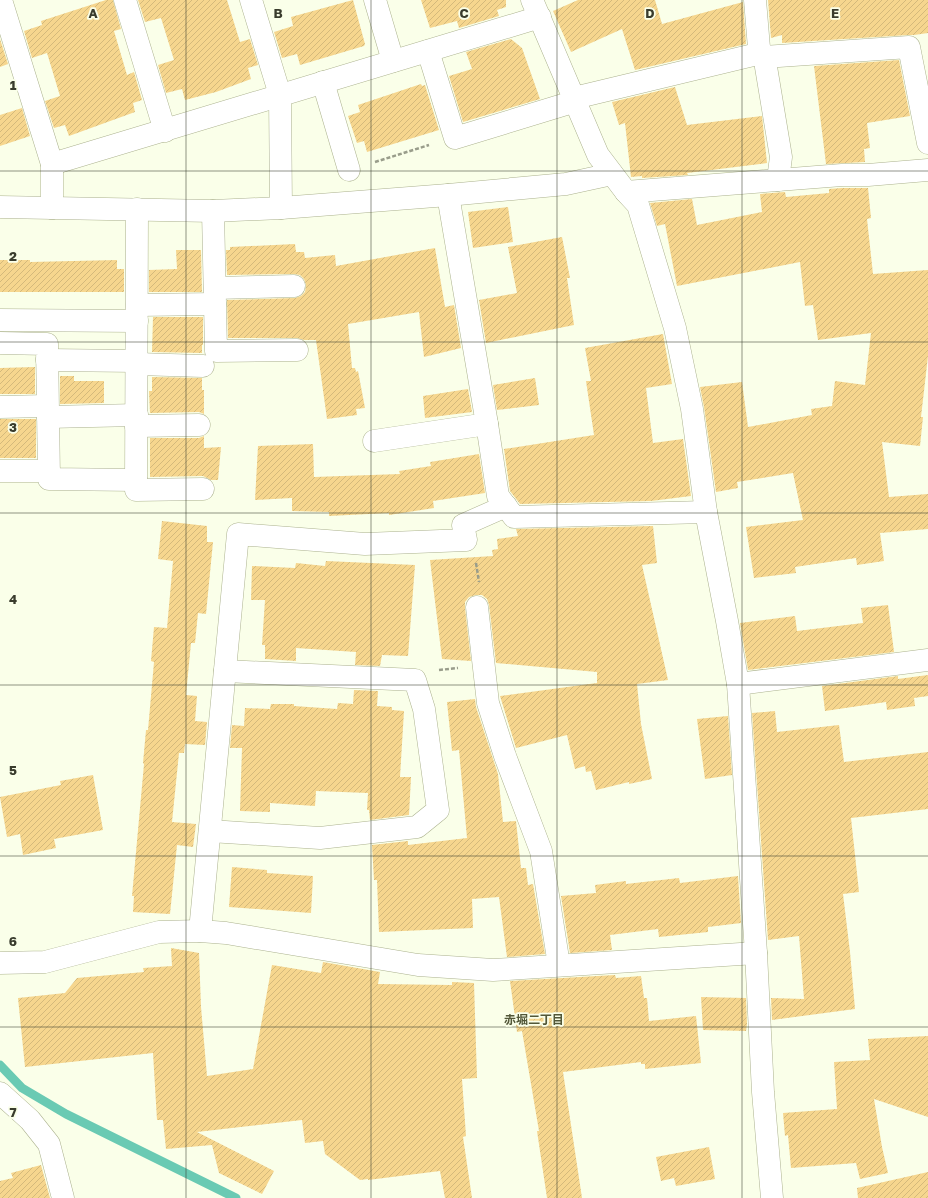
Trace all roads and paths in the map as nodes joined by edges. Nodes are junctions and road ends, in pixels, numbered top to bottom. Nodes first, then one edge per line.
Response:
1 (1, 0) edge
2 (125, 0) edge
3 (251, 0) edge
4 (375, 0) edge
5 (755, 0) edge
6 (536, 8) edge
7 (428, 51) junction
8 (763, 55) junction
9 (394, 61) junction
10 (323, 82) junction
11 (280, 95) junction
12 (575, 99) junction
13 (165, 131) junction
14 (454, 138) junction
15 (928, 143) edge
16 (52, 164) junction
17 (350, 170) joint
18 (928, 170) edge
19 (612, 174) junction
20 (778, 180) junction
21 (626, 192) junction
22 (448, 195) junction
23 (0, 207) edge
24 (52, 208) junction
25 (281, 208) junction
26 (137, 210) junction
27 (213, 211) junction
28 (294, 286) dead end
29 (215, 296) junction
30 (137, 313) junction
31 (0, 320) edge
32 (0, 343) edge
33 (297, 350) dead end
34 (210, 358) junction
35 (47, 360) junction
36 (137, 363) junction
37 (0, 407) edge
38 (48, 411) junction
39 (137, 421) junction
40 (487, 424) junction
41 (199, 425) dead end
42 (374, 442) dead end
43 (0, 471) edge
44 (49, 471) junction
45 (136, 485) junction
46 (203, 489) dead end
47 (506, 506) junction
48 (706, 512) junction
49 (466, 540) junction
50 (477, 607) joint
51 (928, 660) edge
52 (484, 666) junction
53 (225, 671) junction
54 (415, 680) junction
55 (738, 684) junction
56 (210, 831) junction
57 (200, 931) junction
58 (756, 953) junction
59 (0, 963) edge
60 (559, 965) junction
61 (0, 1093) edge
62 (63, 1198) edge
63 (772, 1198) edge

1 - 16 street
2 - 13 street
3 - 11 street
4 - 9 street
5 - 8 street
6 - 7 street
6 - 12 street
7 - 9 street
7 - 14 street
8 - 12 street
8 - 15 street
8 - 20 street
9 - 10 street
10 - 11 street
10 - 17 street
11 - 13 street
11 - 25 street
12 - 14 street
12 - 19 street
13 - 16 street
14 - 17 path
16 - 24 street
18 - 20 street
19 - 21 street
19 - 22 street
20 - 21 street
21 - 48 street
22 - 25 street
22 - 40 street
23 - 24 street
24 - 26 street
25 - 27 street
26 - 27 street
26 - 30 street
27 - 29 street
28 - 29 street
29 - 30 street
29 - 34 street
30 - 31 street
30 - 36 street
32 - 35 street
33 - 34 street
34 - 36 street
35 - 36 street
35 - 38 street
36 - 39 street
37 - 38 street
38 - 39 street
38 - 44 street
39 - 41 street
39 - 45 street
40 - 42 street
40 - 47 street
43 - 44 street
44 - 45 street
45 - 46 street
47 - 48 street
47 - 49 street
48 - 55 street
49 - 50 path
49 - 53 street
50 - 52 street
51 - 55 street
52 - 54 path
52 - 60 street
53 - 54 street
53 - 56 street
54 - 56 street
55 - 58 street
56 - 57 street
57 - 59 street
57 - 60 street
58 - 60 street
58 - 63 street
61 - 62 street

